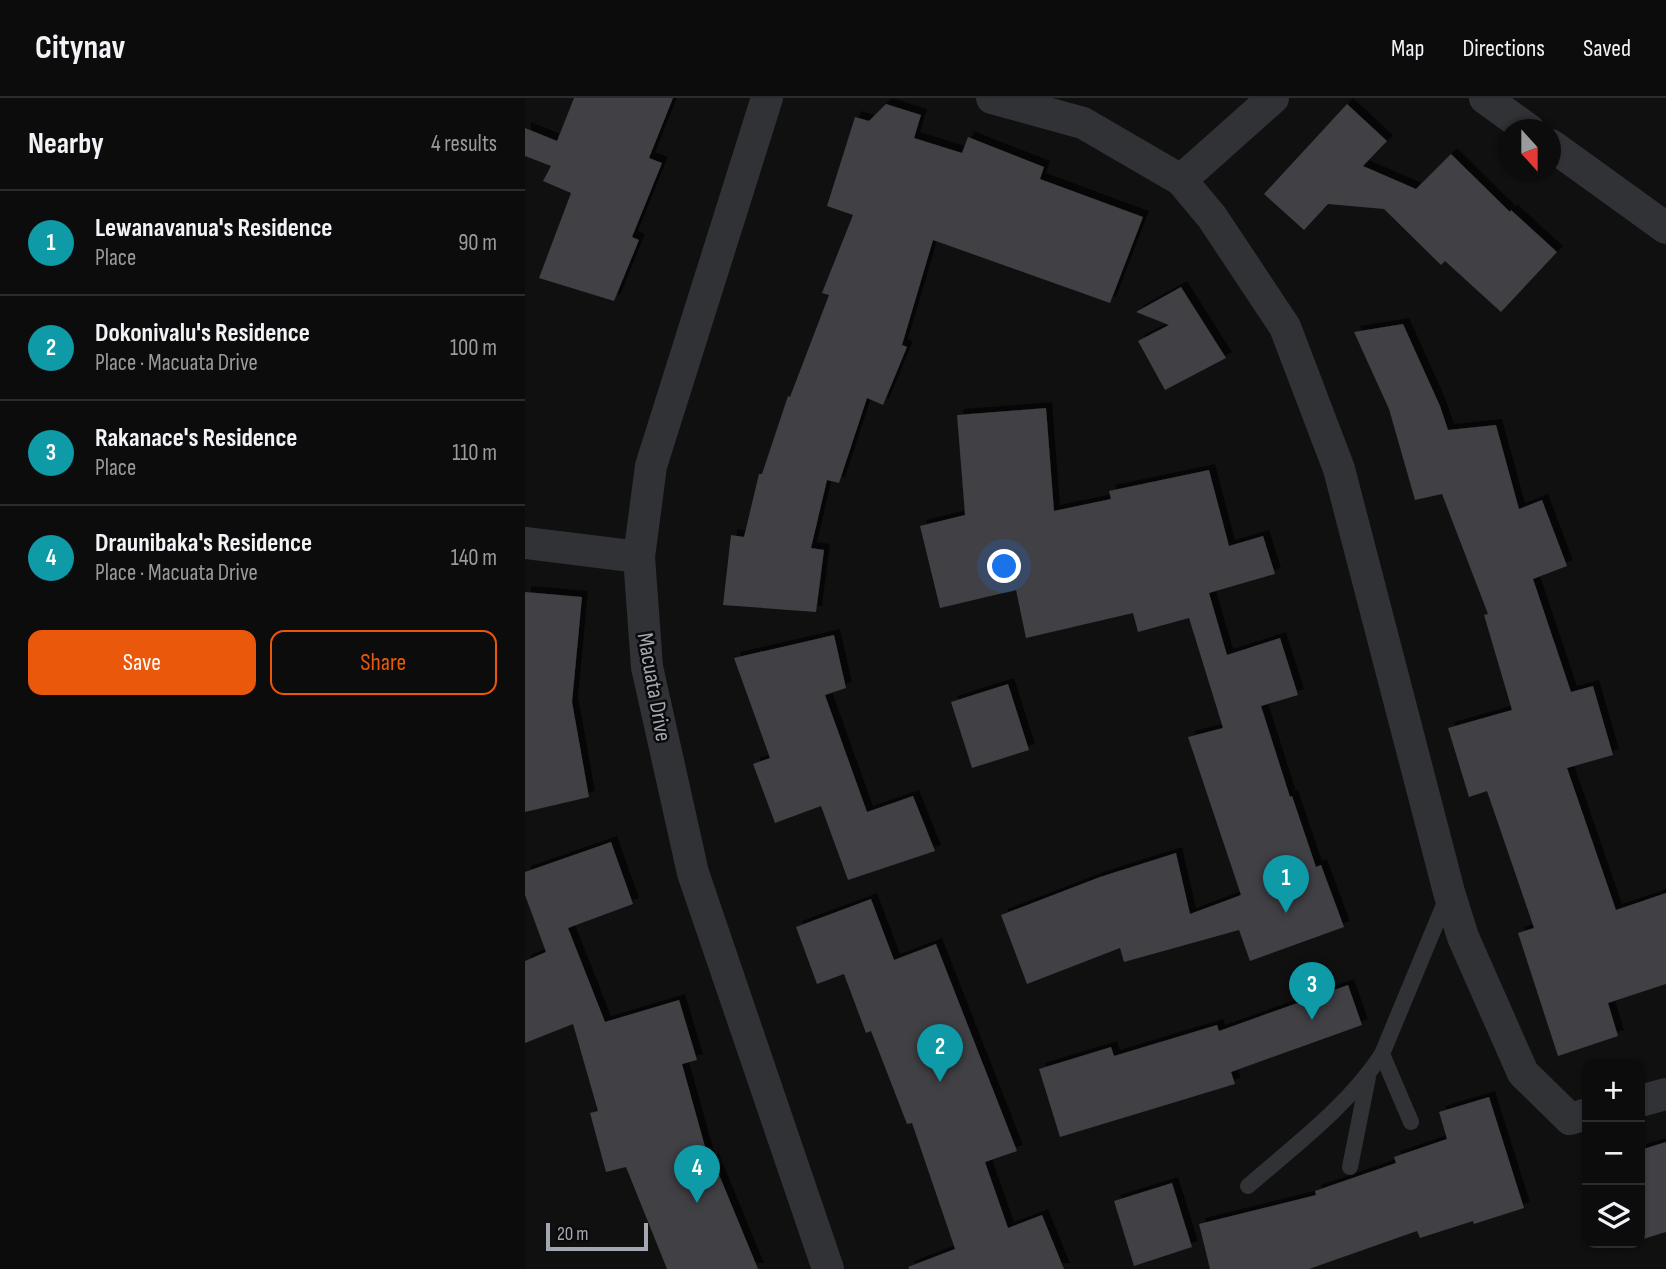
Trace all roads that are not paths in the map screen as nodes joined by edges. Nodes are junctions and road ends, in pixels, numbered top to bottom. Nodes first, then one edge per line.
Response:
1 (767, 98) edge
2 (992, 98) edge
3 (1273, 98) edge
4 (1485, 98) edge
5 (1514, 119) edge
6 (1561, 152) edge
7 (1181, 180) junction
8 (1666, 228) edge
9 (525, 543) edge
10 (639, 557) junction
11 (1449, 892) junction
12 (1382, 1054) junction
13 (1368, 1076) junction
14 (1666, 1094) edge
15 (1645, 1100) edge
16 (1582, 1115) edge
17 (1411, 1122) dead end
18 (1350, 1167) dead end
19 (1248, 1186) dead end
20 (828, 1269) edge

1 - 10 street, Macuata Drive
2 - 7 street
3 - 7 street
4 - 5 street
6 - 8 street
7 - 11 street
9 - 10 street
10 - 20 street, Macuata Drive
11 - 12 lane
11 - 16 street
12 - 13 lane
12 - 17 lane
13 - 18 lane
13 - 19 lane
14 - 15 street

